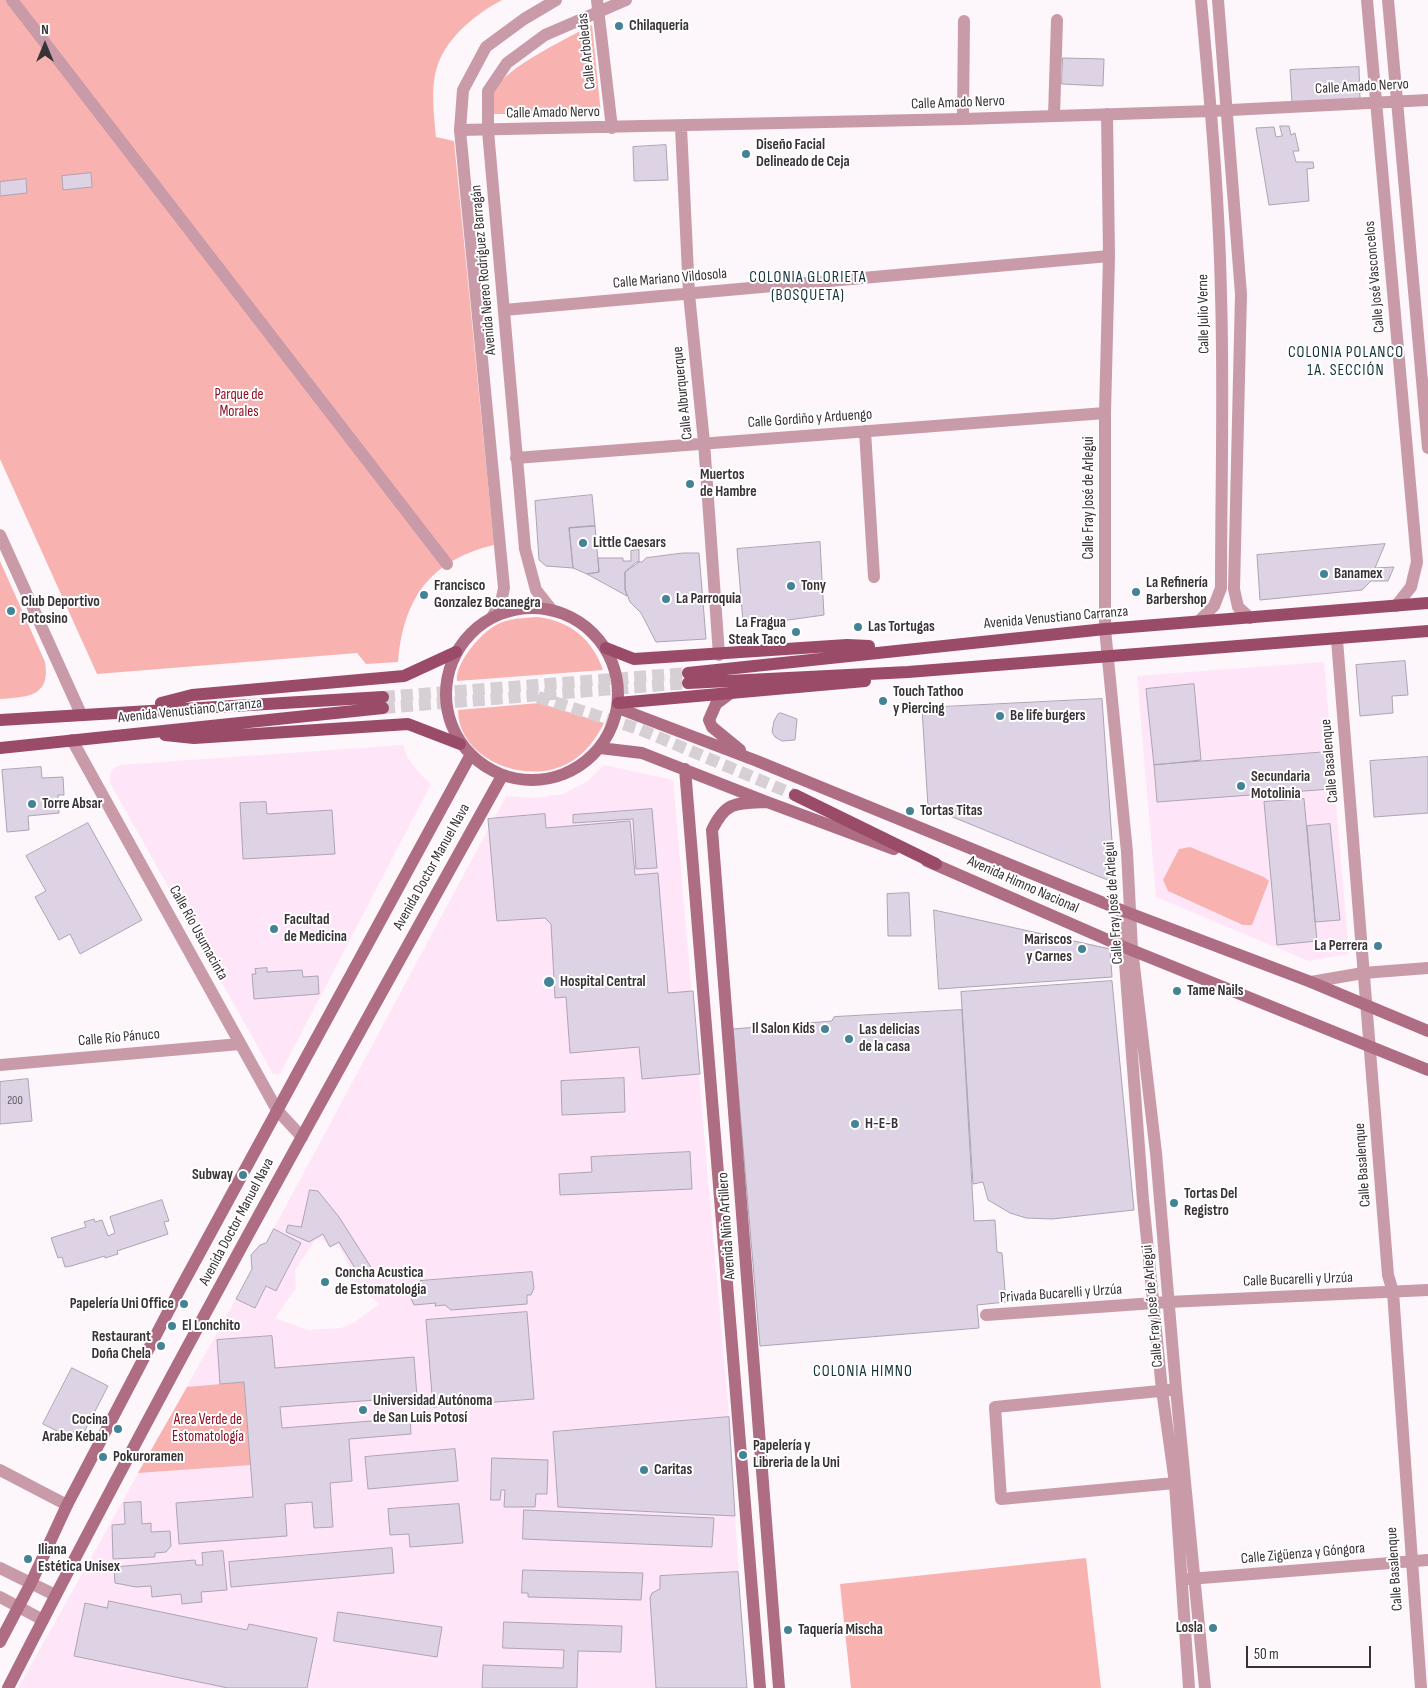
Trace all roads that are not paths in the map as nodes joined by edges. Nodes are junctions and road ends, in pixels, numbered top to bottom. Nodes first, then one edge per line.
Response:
1 (12, 0) edge
2 (556, 0) edge
3 (626, 0) edge
4 (1367, 0) edge
5 (1388, 0) edge
6 (598, 5) edge
7 (1219, 5) edge
8 (1201, 6) edge
9 (1057, 20) dead end
10 (964, 21) dead end
11 (1222, 42) junction
12 (1205, 43) junction
13 (1394, 66) junction
14 (1372, 68) junction
15 (1428, 100) edge
16 (1398, 102) junction
17 (1375, 103) junction
18 (1228, 110) junction
19 (1211, 111) junction
20 (1107, 114) junction
21 (1054, 116) junction
22 (963, 119) junction
23 (681, 127) junction
24 (612, 128) junction
25 (460, 130) junction
26 (488, 131) junction
27 (1109, 256) junction
28 (1411, 256) junction
29 (1390, 258) junction
30 (689, 294) junction
31 (504, 310) junction
32 (1222, 314) junction
33 (1240, 314) junction
34 (1404, 403) junction
35 (1424, 404) junction
36 (1105, 413) junction
37 (865, 432) junction
38 (1221, 432) junction
39 (1238, 432) junction
40 (704, 442) junction
41 (1428, 448) edge
42 (516, 458) junction
43 (0, 535) edge
44 (447, 564) dead end
45 (874, 577) dead end
46 (1428, 603) edge
47 (1396, 606) junction
48 (550, 609) junction
49 (492, 617) junction
50 (1250, 618) junction
51 (1199, 621) junction
52 (1105, 629) junction
53 (1428, 632) edge
54 (1337, 640) junction
55 (606, 648) junction
56 (912, 648) junction
57 (456, 652) junction
58 (718, 655) junction
59 (1107, 657) junction
60 (908, 672) junction
61 (732, 692) junction
62 (618, 705) junction
63 (127, 710) junction
64 (81, 714) junction
65 (0, 720) edge
66 (142, 732) junction
67 (72, 740) junction
68 (460, 744) junction
69 (0, 748) edge
70 (600, 748) junction
71 (470, 756) junction
72 (757, 761) junction
73 (685, 769) junction
74 (502, 776) junction
75 (795, 795) tunnel mouth
76 (767, 802) junction
77 (936, 864) junction
78 (1126, 912) junction
79 (1128, 948) junction
80 (1428, 968) edge
81 (1363, 973) junction
82 (1310, 982) junction
83 (1366, 1006) junction
84 (1428, 1031) edge
85 (240, 1044) junction
86 (1370, 1046) junction
87 (0, 1065) edge
88 (1132, 1069) junction
89 (1146, 1070) junction
90 (1428, 1070) edge
91 (277, 1110) junction
92 (302, 1137) junction
93 (1140, 1152) junction
94 (1156, 1152) junction
95 (741, 1198) junction
96 (721, 1200) junction
97 (1428, 1290) edge
98 (1393, 1292) junction
99 (1168, 1302) junction
100 (1154, 1304) junction
101 (986, 1315) dead end
102 (1176, 1389) junction
103 (1162, 1390) junction
104 (0, 1470) edge
105 (1174, 1483) junction
106 (67, 1505) junction
107 (1428, 1560) edge
108 (1410, 1561) junction
109 (0, 1568) edge
110 (1181, 1579) junction
111 (1195, 1579) junction
112 (31, 1583) junction
113 (55, 1596) junction
114 (0, 1597) edge
115 (18, 1607) junction
116 (43, 1620) junction
117 (0, 1642) edge
118 (8, 1688) edge
119 (760, 1688) edge
120 (779, 1688) edge
121 (1189, 1688) edge
122 (1205, 1688) edge
123 (1421, 1688) edge

1 - 44 street
2 - 25 street, Avenida Nereo Rodríguez Barragán
3 - 6 street, Avenida Nereo Rodríguez Barragán
4 - 14 street, Calle José Vasconcelos
5 - 13 street
6 - 24 street, Calle Arboledas
6 - 26 street, Avenida Nereo Rodríguez Barragán
7 - 8 street
7 - 11 street
8 - 12 street, Calle Julio Verne
9 - 21 street
10 - 22 street
11 - 12 street
11 - 18 street
12 - 19 street, Calle Julio Verne
13 - 14 street
13 - 16 street
14 - 17 street, Calle José Vasconcelos
15 - 16 street, Calle Amado Nervo
16 - 17 street, Calle Amado Nervo
16 - 28 street
17 - 18 street, Calle Amado Nervo
17 - 29 street, Calle José Vasconcelos
18 - 19 street, Calle Amado Nervo
18 - 33 street
19 - 20 street, Calle Amado Nervo
19 - 32 street, Calle Julio Verne
20 - 21 street, Calle Amado Nervo
20 - 27 street, Calle Fray José de Arlegui
21 - 22 street, Calle Amado Nervo
22 - 23 street, Calle Amado Nervo
23 - 24 street, Calle Amado Nervo
23 - 30 street, Calle Alburquerque
24 - 26 street, Calle Amado Nervo
25 - 26 street, Calle Amado Nervo
25 - 49 street, Avenida Nereo Rodríguez Barragán
26 - 31 street, Avenida Nereo Rodríguez Barragán
27 - 30 street, Calle Mariano Vildosola
27 - 36 street, Calle Fray José de Arlegui
28 - 29 street
28 - 35 street
29 - 34 street, Calle José Vasconcelos
30 - 31 street, Calle Mariano Vildosola
30 - 40 street, Calle Alburquerque
31 - 42 street, Avenida Nereo Rodríguez Barragán
32 - 33 street
32 - 38 street, Calle Julio Verne
33 - 39 street
34 - 35 street
34 - 47 street, Calle José Vasconcelos
35 - 41 street
36 - 37 street, Calle Gordiño y Arduengo
36 - 52 street, Calle Fray José de Arlegui
37 - 40 street, Calle Gordiño y Arduengo
37 - 45 street
38 - 39 street
38 - 51 street, Calle Julio Verne
39 - 50 street
40 - 42 street, Calle Gordiño y Arduengo
40 - 58 street, Calle Alburquerque
42 - 48 street, Avenida Nereo Rodríguez Barragán
43 - 64 street
46 - 47 main road, Avenida Venustiano Carranza
47 - 50 main road, Avenida Venustiano Carranza
48 - 49 main road
48 - 55 main road
49 - 57 main road
50 - 51 main road, Avenida Venustiano Carranza
51 - 52 main road, Avenida Venustiano Carranza
52 - 56 main road, Avenida Venustiano Carranza
52 - 59 street, Calle Fray José de Arlegui
53 - 54 main road, Avenida Venustiano Carranza
54 - 59 main road, Avenida Venustiano Carranza
54 - 81 street, Calle Basalenque
55 - 58 main road
55 - 62 main road
56 - 58 main road
56 - 60 main road, Avenida Venustiano Carranza
57 - 63 main road
57 - 68 main road
59 - 60 main road, Avenida Venustiano Carranza
59 - 78 street, Calle Fray José de Arlegui
60 - 61 main road
61 - 62 main road
61 - 72 main road
62 - 70 main road
62 - 72 main road, Avenida Himno Nacional
63 - 64 main road, Avenida Venustiano Carranza
63 - 66 main road, Avenida Venustiano Carranza
64 - 65 main road, Avenida Venustiano Carranza
66 - 67 main road, Avenida Venustiano Carranza
66 - 68 main road
67 - 69 main road, Avenida Venustiano Carranza
67 - 85 street, Calle Río Usumacinta
68 - 71 main road
70 - 73 main road, Avenida Himno Nacional
70 - 74 main road
71 - 74 main road
71 - 91 main road, Avenida Doctor Manuel Nava
72 - 78 main road, Avenida Himno Nacional
73 - 76 main road, Avenida Himno Nacional
73 - 96 main road, Avenida Niño Artillero
74 - 92 main road, Avenida Doctor Manuel Nava
75 - 77 main road
76 - 77 main road, Avenida Himno Nacional
76 - 95 main road, Avenida Niño Artillero
77 - 79 main road, Avenida Himno Nacional
78 - 79 street, Calle Fray José de Arlegui
78 - 82 main road, Avenida Himno Nacional
79 - 86 main road, Avenida Himno Nacional
79 - 88 street, Calle Fray José de Arlegui
79 - 89 street, Calle Fray José de Arlegui
80 - 81 street
81 - 82 street
81 - 83 street, Calle Basalenque
82 - 83 main road, Avenida Himno Nacional
83 - 84 main road, Avenida Himno Nacional
83 - 86 street, Calle Basalenque
85 - 87 street, Calle Río Pánuco
85 - 91 street, Calle Río Usumacinta
86 - 90 main road, Avenida Himno Nacional
86 - 98 street, Calle Basalenque
88 - 89 street
88 - 93 street, Calle Fray José de Arlegui
89 - 94 street, Calle Fray José de Arlegui
91 - 92 street, Calle Río Usumacinta
91 - 106 main road, Avenida Doctor Manuel Nava
92 - 113 main road, Avenida Doctor Manuel Nava
93 - 94 street
93 - 100 street, Calle Fray José de Arlegui
94 - 99 street, Calle Fray José de Arlegui
95 - 96 main road
95 - 120 main road, Avenida Niño Artillero
96 - 119 main road, Avenida Niño Artillero
97 - 98 street, Calle Bucarelli y Urzúa
98 - 99 street, Calle Bucarelli y Urzúa
98 - 108 street, Calle Basalenque
99 - 100 street, Privada Bucarelli y Urzúa
99 - 102 street, Calle Fray José de Arlegui
100 - 101 street, Privada Bucarelli y Urzúa
100 - 103 street, Calle Fray José de Arlegui
102 - 103 street
102 - 111 street, Calle Fray José de Arlegui
103 - 105 street, Calle Fray José de Arlegui
103 - 105 street
104 - 106 street
105 - 110 street, Calle Fray José de Arlegui
106 - 112 main road, Avenida Doctor Manuel Nava
107 - 108 street, Calle Zigüenza y Góngora
108 - 111 street, Calle Zigüenza y Góngora
108 - 123 street, Calle Basalenque
109 - 112 street
110 - 111 street, Calle Zigüenza y Góngora
110 - 121 street, Calle Fray José de Arlegui
111 - 122 street, Calle Fray José de Arlegui
112 - 113 street
112 - 115 main road, Avenida Doctor Manuel Nava
113 - 116 main road, Avenida Doctor Manuel Nava
114 - 115 street
115 - 116 street
115 - 117 main road, Avenida Doctor Manuel Nava
116 - 118 main road, Avenida Doctor Manuel Nava

